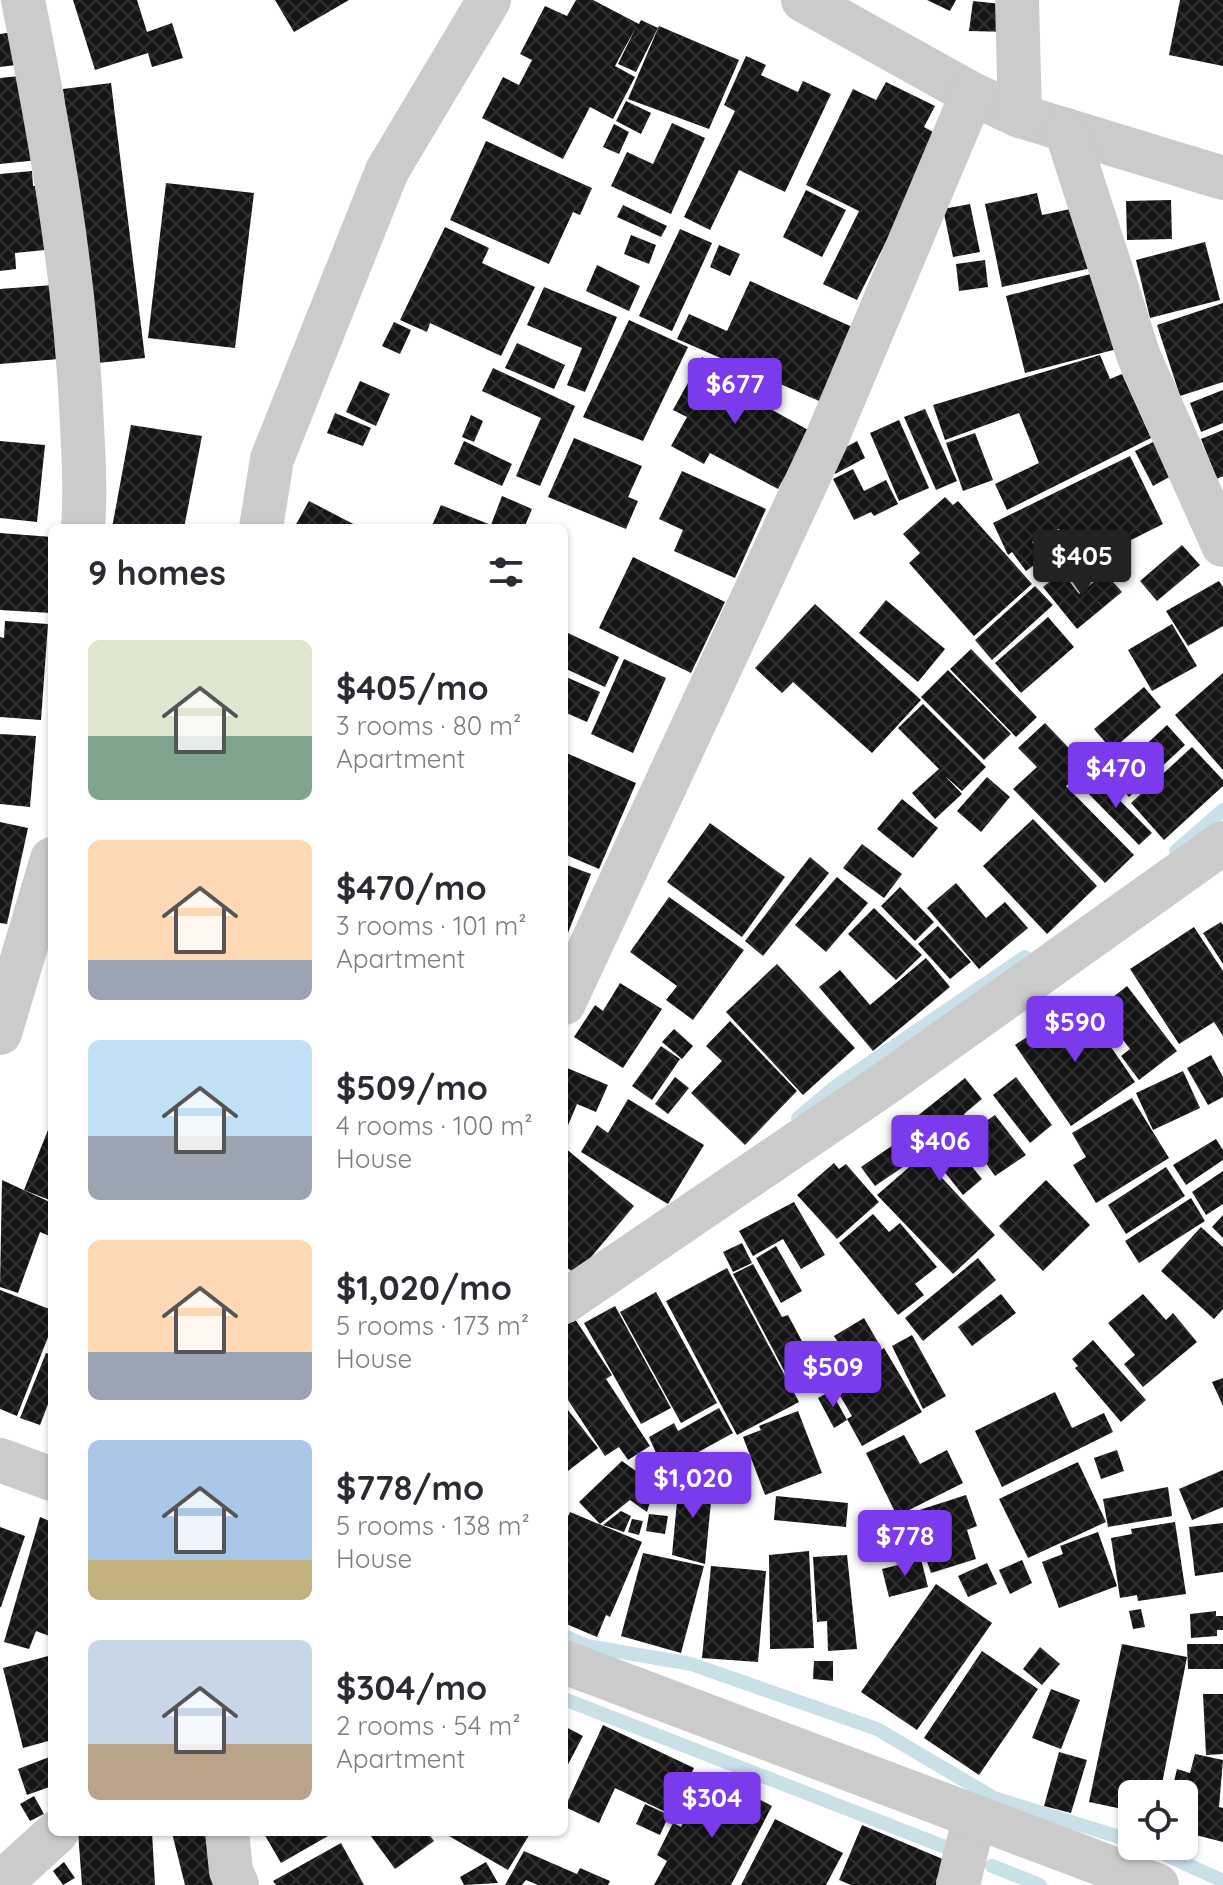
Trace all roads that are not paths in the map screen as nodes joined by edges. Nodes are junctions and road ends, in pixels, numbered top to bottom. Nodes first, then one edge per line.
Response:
1 (23, 0) edge
2 (489, 0) edge
3 (803, 0) edge
4 (1017, 0) edge
5 (972, 94) junction
6 (1020, 116) junction
7 (1066, 130) junction
8 (1223, 178) edge
9 (83, 524) edge
10 (262, 524) edge
11 (1223, 545) edge
12 (1223, 843) edge
13 (48, 872) edge
14 (568, 994) edge
15 (0, 1033) edge
16 (568, 1299) edge
17 (0, 1460) edge
18 (48, 1478) edge
19 (568, 1664) edge
20 (974, 1819) junction
21 (53, 1836) edge
22 (227, 1836) edge
23 (0, 1884) edge
24 (237, 1885) edge
25 (958, 1885) edge
26 (1157, 1885) edge

1 - 9 street
2 - 10 street
3 - 5 street
4 - 6 street
5 - 6 street
5 - 14 street
6 - 7 street
7 - 8 street
7 - 11 street
12 - 16 street
13 - 15 street
17 - 18 street
19 - 20 street
20 - 25 street
20 - 26 street
21 - 23 street
22 - 24 street

